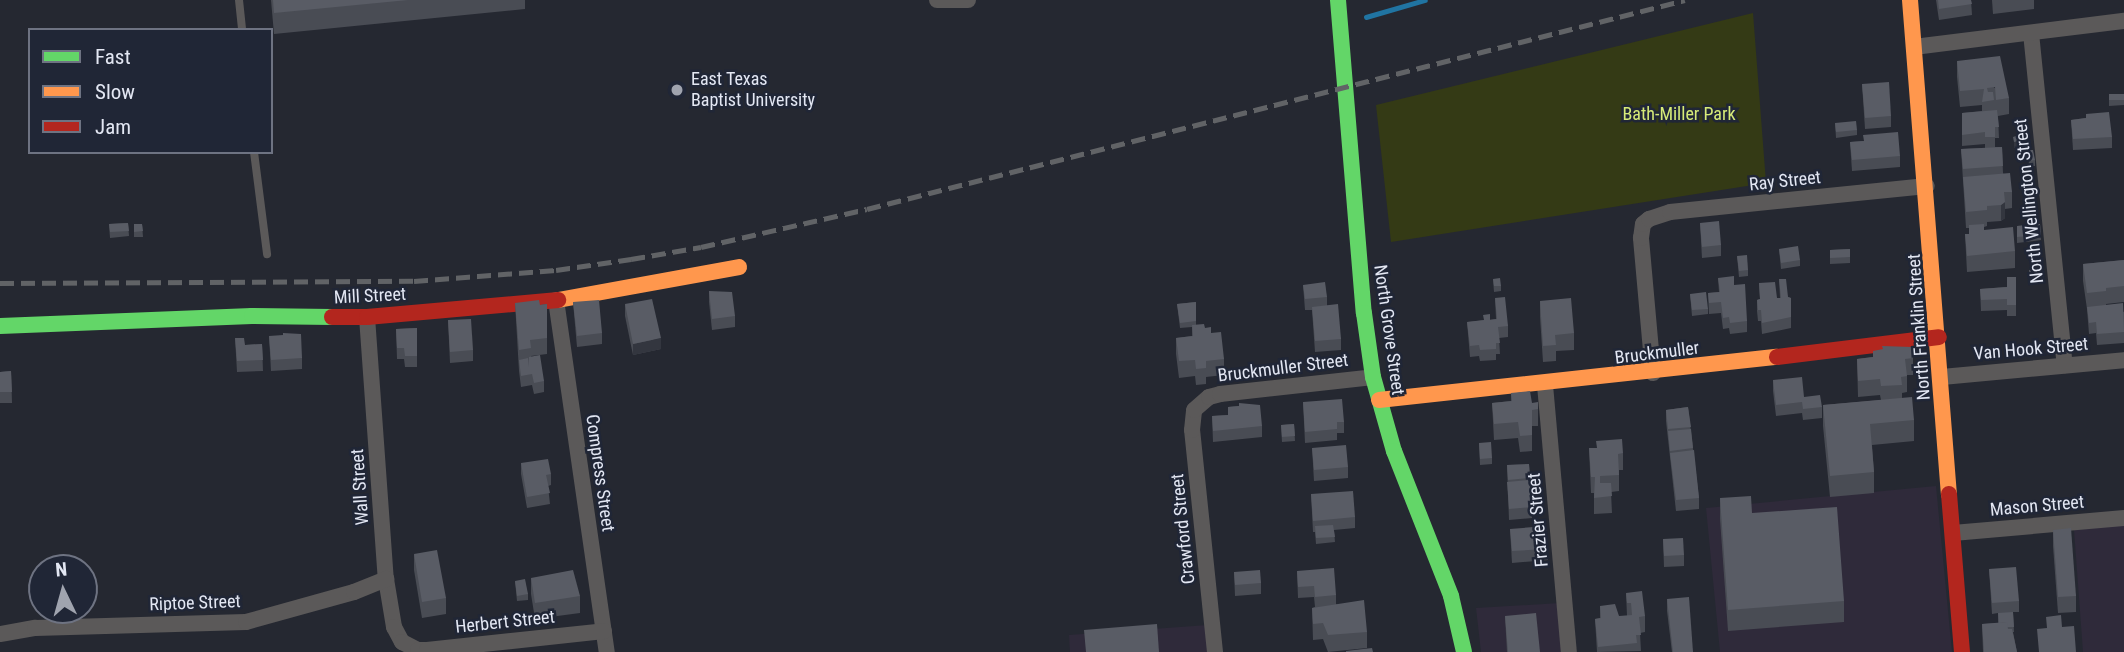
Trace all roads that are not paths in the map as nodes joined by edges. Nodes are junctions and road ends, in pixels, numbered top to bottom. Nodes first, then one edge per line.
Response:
1 (239, 0) edge
2 (937, 0) edge
3 (968, 0) edge
4 (1338, 0) edge
5 (1910, 0) edge
6 (2124, 21) edge
7 (242, 28) edge
8 (2031, 33) junction
9 (1914, 47) junction
10 (254, 154) edge
11 (1927, 186) junction
12 (267, 254) dead end
13 (738, 267) dead end
14 (556, 300) junction
15 (367, 317) junction
16 (0, 326) edge
17 (1939, 337) junction
18 (2124, 360) edge
19 (2065, 365) junction
20 (1653, 373) junction
21 (1373, 377) junction
22 (1942, 377) junction
23 (1545, 385) junction
24 (1379, 400) junction
25 (1199, 404) joint
26 (2124, 518) edge
27 (1953, 533) junction
28 (386, 579) junction
29 (604, 631) junction
30 (0, 634) edge
31 (410, 647) joint
32 (607, 652) edge
33 (1215, 652) edge
34 (1464, 652) edge
35 (1569, 652) edge
36 (1962, 652) edge

1 - 7 lane
2 - 3 street
4 - 21 street, North Grove Street
5 - 9 street, North Franklin Street
6 - 8 street
8 - 9 street
8 - 19 street, North Wellington Street
9 - 11 street, North Franklin Street
10 - 12 lane
11 - 17 street, North Franklin Street
11 - 20 street, Ray Street
13 - 14 street, Mill Street
14 - 15 street, Mill Street
14 - 29 street, Compress Street
15 - 16 street, Mill Street
15 - 28 street, Wall Street
17 - 20 street, Bruckmuller
17 - 22 street, North Franklin Street
18 - 19 street, Van Hook Street
19 - 22 street, Van Hook Street
20 - 23 street, Bruckmuller
21 - 24 street, North Grove Street
21 - 25 street, Bruckmuller Street
22 - 27 street, North Franklin Street
23 - 24 street, Bruckmuller
23 - 35 street, Frazier Street
24 - 34 street, North Grove Street
25 - 33 street, Crawford Street
26 - 27 street, Mason Street
27 - 36 street, North Franklin Street
28 - 30 street, Riptoe Street
28 - 31 street, Wall Street
29 - 31 street, Herbert Street
29 - 32 street, Compress Street

